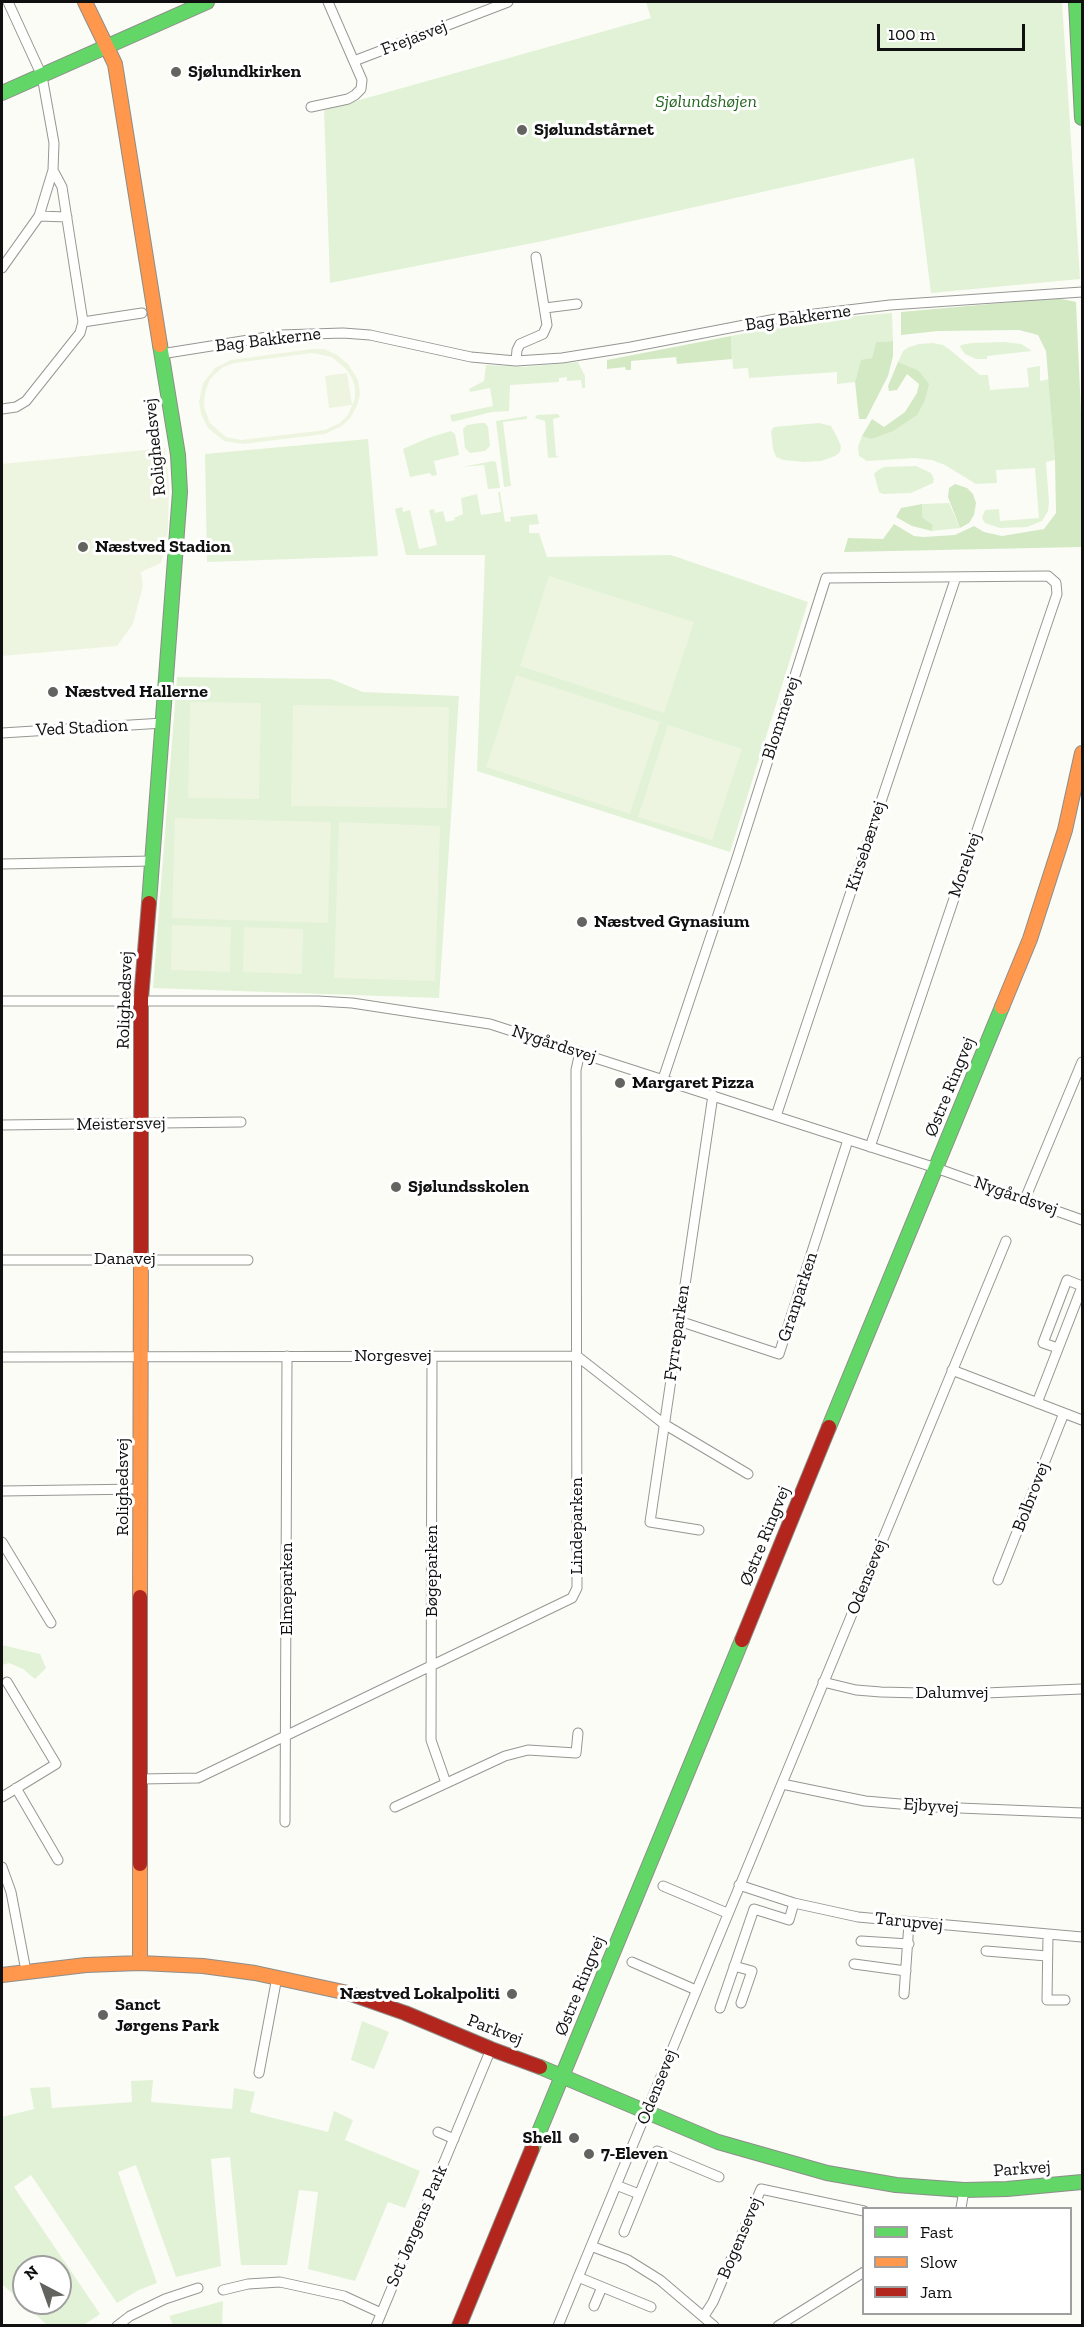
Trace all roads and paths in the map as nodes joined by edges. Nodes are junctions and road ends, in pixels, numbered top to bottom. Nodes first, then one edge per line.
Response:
1 (8, 2) edge
2 (85, 2) edge
3 (207, 2) edge
4 (328, 2) edge
5 (508, 2) edge
6 (1076, 2) edge
7 (192, 5) edge
8 (107, 46) junction
9 (354, 61) junction
10 (42, 76) junction
11 (2, 93) edge
12 (311, 107) dead end
13 (1083, 118) edge
14 (53, 170) junction
15 (39, 216) junction
16 (67, 217) junction
17 (536, 257) dead end
18 (2, 268) edge
19 (1083, 292) edge
20 (577, 304) dead end
21 (545, 308) junction
22 (142, 313) dead end
23 (83, 322) junction
24 (161, 354) junction
25 (516, 361) junction
26 (2, 409) edge
27 (956, 577) junction
28 (1056, 583) joint
29 (163, 723) junction
30 (2, 733) edge
31 (1083, 753) edge
32 (152, 861) junction
33 (2, 864) edge
34 (141, 999) junction
35 (2, 1001) edge
36 (580, 1052) junction
37 (1083, 1062) edge
38 (663, 1079) junction
39 (713, 1095) junction
40 (777, 1116) junction
41 (241, 1122) dead end
42 (141, 1124) junction
43 (2, 1125) edge
44 (848, 1140) junction
45 (870, 1147) junction
46 (936, 1168) junction
47 (1025, 1199) junction
48 (1083, 1220) edge
49 (1006, 1241) dead end
50 (140, 1259) junction
51 (2, 1260) edge
52 (248, 1260) dead end
53 (1083, 1286) edge
54 (679, 1321) junction
55 (1058, 1348) junction
56 (140, 1356) junction
57 (287, 1356) junction
58 (432, 1356) junction
59 (577, 1356) junction
60 (2, 1357) edge
61 (952, 1370) junction
62 (1037, 1403) junction
63 (1064, 1413) junction
64 (1083, 1420) edge
65 (664, 1424) junction
66 (748, 1474) dead end
67 (141, 1489) junction
68 (2, 1491) edge
69 (699, 1530) dead end
70 (2, 1542) edge
71 (999, 1580) dead end
72 (51, 1623) dead end
73 (432, 1664) junction
74 (7, 1682) dead end
75 (823, 1682) junction
76 (1083, 1689) edge
77 (578, 1733) dead end
78 (286, 1735) junction
79 (141, 1779) junction
80 (446, 1783) junction
81 (782, 1784) junction
82 (16, 1788) junction
83 (2, 1797) edge
84 (395, 1807) dead end
85 (1083, 1813) edge
86 (285, 1822) dead end
87 (58, 1860) dead end
88 (2, 1867) edge
89 (739, 1885) junction
90 (663, 1886) dead end
91 (794, 1903) junction
92 (727, 1913) junction
93 (909, 1923) junction
94 (1048, 1935) junction
95 (1083, 1937) edge
96 (861, 1941) dead end
97 (909, 1944) junction
98 (986, 1952) dead end
99 (1047, 1956) junction
100 (632, 1962) dead end
101 (140, 1963) junction
102 (854, 1964) dead end
103 (734, 1966) junction
104 (26, 1971) junction
105 (906, 1971) junction
106 (2, 1975) edge
107 (277, 1977) junction
108 (696, 1990) junction
109 (904, 1994) dead end
110 (1065, 2000) dead end
111 (741, 2003) dead end
112 (720, 2008) dead end
113 (491, 2049) junction
114 (259, 2073) dead end
115 (563, 2075) junction
116 (647, 2112) junction
117 (438, 2132) dead end
118 (454, 2139) junction
119 (719, 2177) dead end
120 (1083, 2182) edge
121 (616, 2185) junction
122 (964, 2190) junction
123 (639, 2194) junction
124 (961, 2207) edge
125 (862, 2211) edge
126 (624, 2232) dead end
127 (591, 2246) junction
128 (862, 2273) edge
129 (578, 2277) junction
130 (602, 2287) junction
131 (198, 2288) dead end
132 (223, 2289) dead end
133 (594, 2306) dead end
134 (651, 2307) dead end
135 (381, 2313) junction
136 (704, 2316) junction
137 (117, 2325) edge
138 (376, 2325) edge
139 (459, 2325) edge
140 (558, 2325) edge
141 (714, 2325) edge
142 (778, 2325) edge

1 - 10 street
2 - 8 street, Rolighedsvej
3 - 7 street
4 - 9 street
5 - 9 street, Frejasvej
6 - 13 street
7 - 8 street
8 - 10 street
8 - 24 street, Rolighedsvej
9 - 12 street
10 - 11 street
10 - 14 street
14 - 15 street
14 - 16 street
15 - 16 street
15 - 18 street
16 - 23 street
17 - 21 street
19 - 25 street, Bag Bakkerne
20 - 21 street
21 - 25 street
22 - 23 street
23 - 26 street
24 - 25 street, Bag Bakkerne
24 - 29 street, Rolighedsvej
27 - 28 street, Blommevej
27 - 38 street, Blommevej
27 - 40 street, Kirsebærvej
28 - 45 street, Morelvej
29 - 30 street, Ved Stadion
29 - 32 street, Rolighedsvej
31 - 46 street, Østre Ringvej
32 - 33 street
32 - 34 street, Rolighedsvej
34 - 35 street, Nygårdsvej
34 - 36 street, Nygårdsvej
34 - 42 street, Rolighedsvej
36 - 38 street, Nygårdsvej
36 - 59 street, Lindeparken
37 - 47 street
38 - 39 street, Nygårdsvej
39 - 40 street, Nygårdsvej
39 - 54 street, Fyrreparken
40 - 44 street, Nygårdsvej
41 - 42 street, Meistersvej
42 - 43 street, Meistersvej
42 - 50 street, Rolighedsvej
44 - 45 street, Nygårdsvej
44 - 54 street, Granparken
45 - 46 street, Nygårdsvej
46 - 47 street, Nygårdsvej
46 - 115 street, Østre Ringvej
47 - 48 street, Nygårdsvej
49 - 61 street, Odensevej
50 - 51 street, Danavej
50 - 52 street, Danavej
50 - 56 street, Rolighedsvej
53 - 55 street
53 - 55 street
54 - 65 street, Fyrreparken
55 - 62 street
56 - 57 street, Norgesvej
56 - 60 street, Norgesvej
56 - 67 street, Rolighedsvej
57 - 58 street, Norgesvej
57 - 78 street, Elmeparken
58 - 59 street, Norgesvej
58 - 73 street, Bøgeparken
59 - 65 street
59 - 73 street, Lindeparken
61 - 62 street
61 - 75 street, Odensevej
62 - 63 street
63 - 64 street
63 - 71 street, Bolbrovej
65 - 66 street
65 - 69 street, Fyrreparken
67 - 68 street
67 - 79 street, Rolighedsvej
70 - 72 street
73 - 78 street, Lindeparken
73 - 80 street, Bøgeparken
74 - 82 street
75 - 76 street, Dalumvej
75 - 81 street, Odensevej
77 - 80 street
78 - 79 street, Lindeparken
78 - 86 street, Elmeparken
79 - 101 street, Rolighedsvej
80 - 84 street
81 - 85 street, Ejbyvej
81 - 89 street, Odensevej
82 - 83 street
82 - 87 street
88 - 104 street
89 - 91 street, Tarupvej
89 - 92 street, Odensevej
90 - 92 street
91 - 93 street, Tarupvej
91 - 103 street
92 - 108 street, Odensevej
93 - 94 street, Tarupvej
93 - 97 street
94 - 95 street, Tarupvej
94 - 99 street
96 - 97 street
97 - 105 street
98 - 99 street
99 - 110 street
100 - 108 street
101 - 104 street, Parkvej
101 - 107 street, Parkvej
102 - 105 street
103 - 111 street
103 - 112 street
104 - 106 street, Parkvej
105 - 109 street
107 - 113 street, Parkvej
107 - 114 street
108 - 116 street, Odensevej
113 - 115 street, Parkvej
113 - 118 street, Sct Jørgens Park
115 - 116 street, Parkvej
115 - 139 street, Østre Ringvej
116 - 121 street, Odensevej
116 - 122 street, Parkvej
117 - 118 street
118 - 135 street, Sct Jørgens Park
119 - 123 street, Odensevej
120 - 122 street, Parkvej
121 - 123 street
121 - 127 street, Odensevej
122 - 124 street
123 - 126 street, Odensevej
125 - 136 street, Bogensevej
127 - 129 street, Odensevej
127 - 136 street
128 - 142 street
129 - 130 street
129 - 140 street, Odensevej
130 - 133 street
130 - 134 street
131 - 137 street
132 - 135 street
135 - 138 street, Sct Jørgens Park
136 - 141 street

